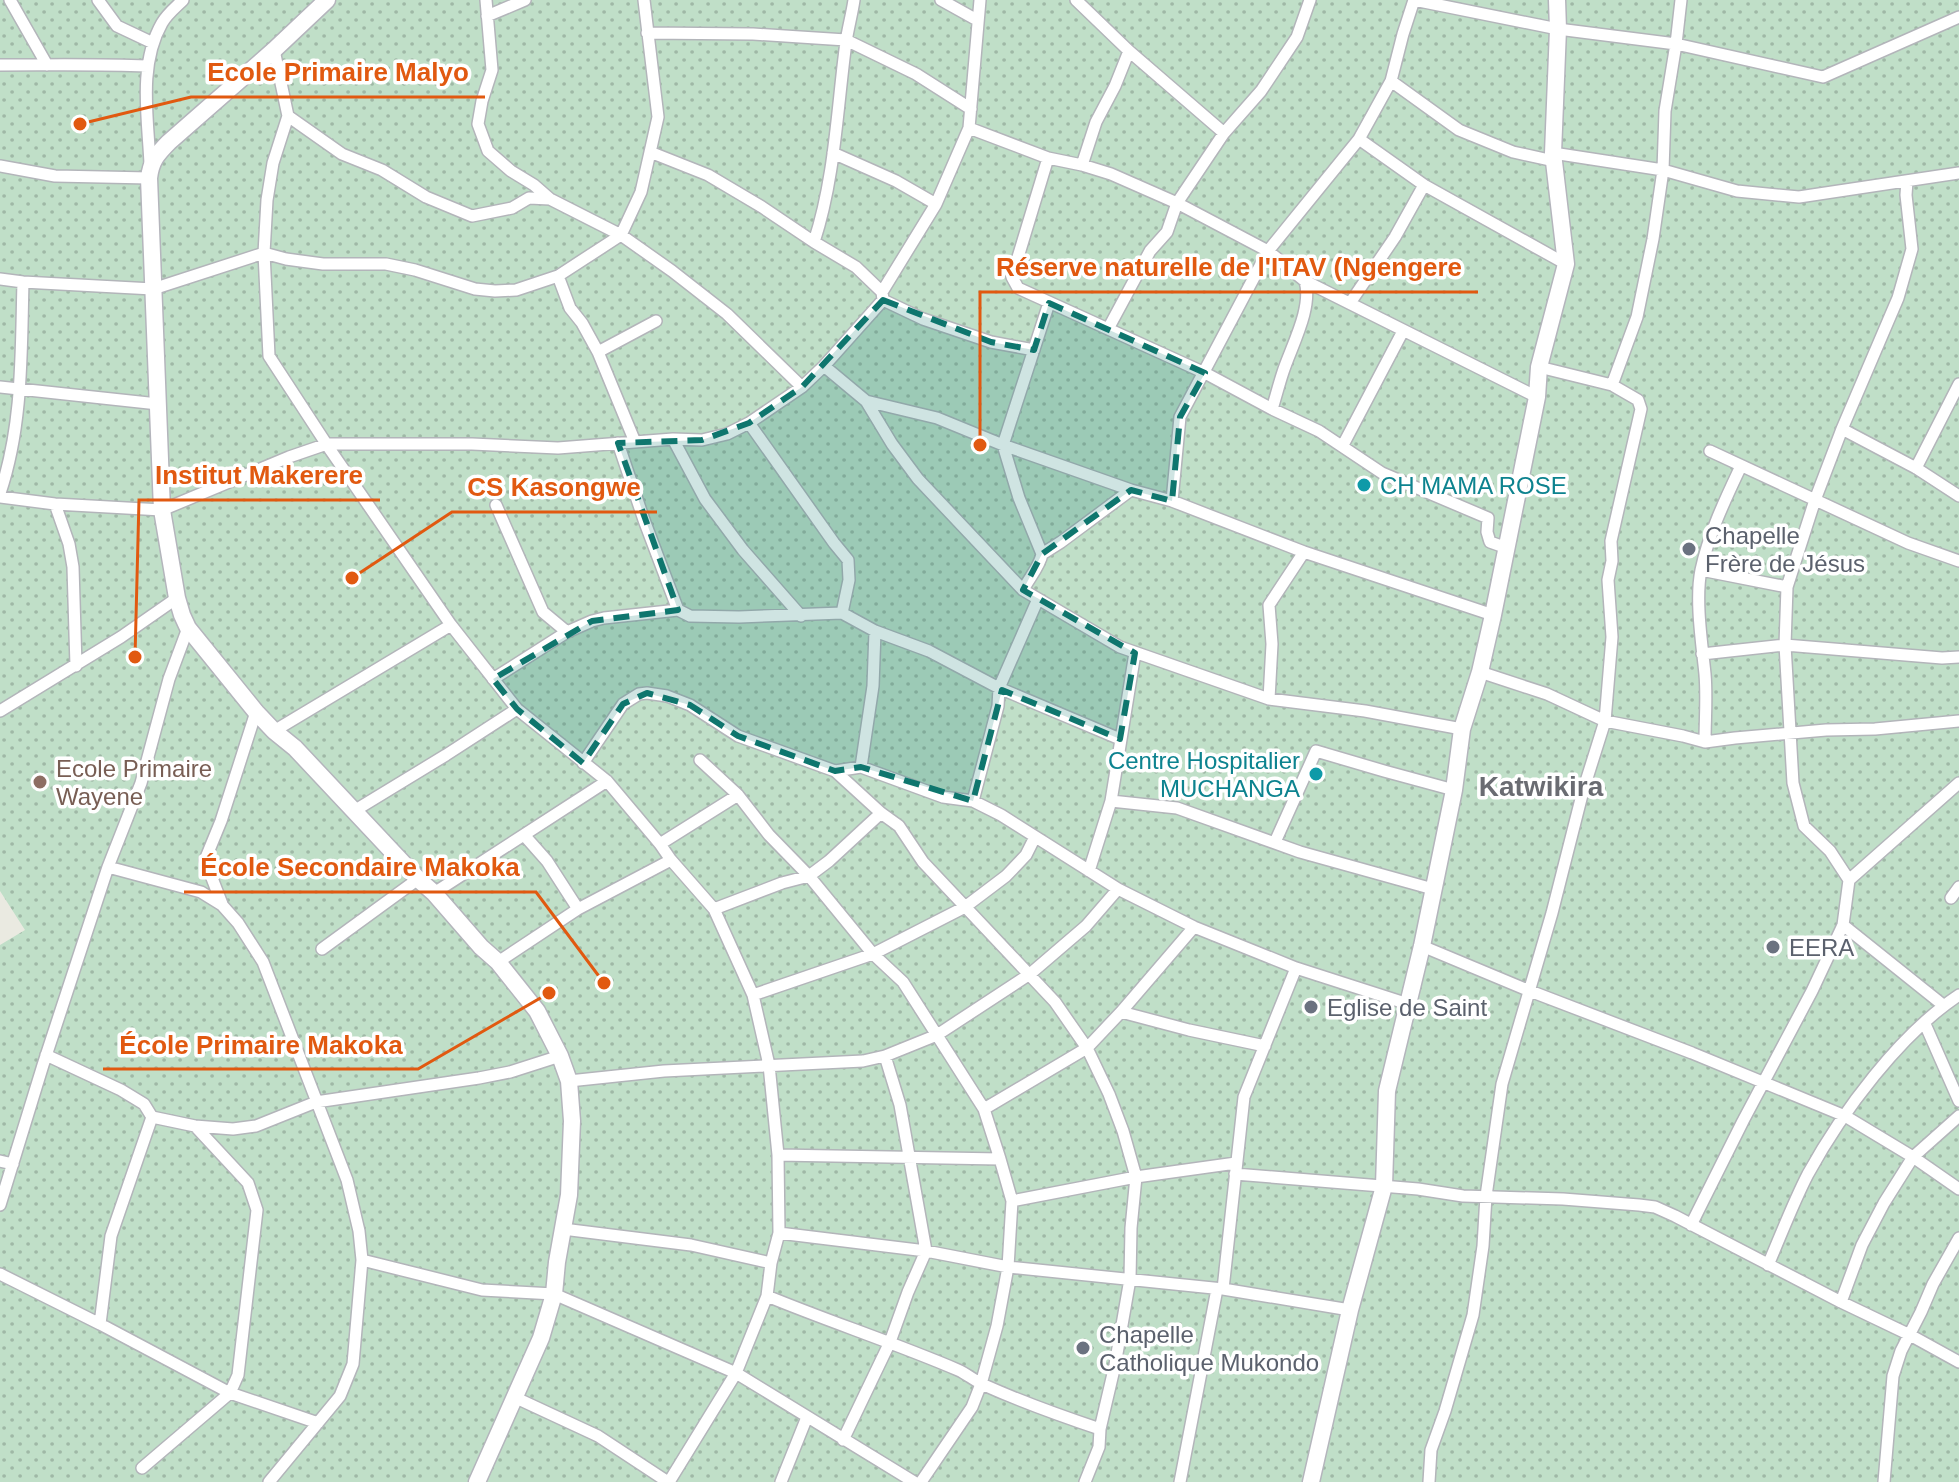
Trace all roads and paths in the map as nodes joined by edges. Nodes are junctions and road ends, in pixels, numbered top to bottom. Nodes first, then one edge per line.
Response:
1 (10, 0) edge
2 (98, 0) edge
3 (183, 0) edge
4 (327, 0) edge
5 (486, 0) edge
6 (525, 0) edge
7 (644, 0) edge
8 (854, 0) edge
9 (941, 0) edge
10 (980, 0) edge
11 (1076, 0) edge
12 (1310, 0) edge
13 (1414, 0) edge
14 (1557, 0) edge
15 (1681, 0) edge
16 (487, 16) junction
17 (1959, 17) edge
18 (977, 20) junction
19 (1558, 29) junction
20 (647, 33) junction
21 (846, 40) junction
22 (153, 43) junction
23 (1676, 44) junction
24 (274, 50) junction
25 (1129, 51) junction
26 (0, 65) edge
27 (47, 65) junction
28 (147, 66) junction
29 (1391, 81) junction
30 (971, 109) junction
31 (288, 116) junction
32 (969, 128) junction
33 (1224, 133) junction
34 (1359, 139) junction
35 (650, 152) junction
36 (833, 153) junction
37 (1554, 157) junction
38 (1048, 158) junction
39 (1082, 165) junction
40 (0, 166) edge
41 (1663, 170) junction
42 (150, 172) junction
43 (1959, 173) edge
44 (1907, 181) junction
45 (1424, 185) junction
46 (550, 199) junction
47 (1177, 203) junction
48 (936, 204) junction
49 (621, 235) junction
50 (814, 242) junction
51 (1268, 251) junction
52 (264, 253) junction
53 (1566, 264) junction
54 (558, 276) junction
55 (0, 279) edge
56 (1305, 281) junction
57 (23, 282) junction
58 (153, 289) junction
59 (882, 296) junction
60 (1049, 303) junction
61 (1350, 303) junction
62 (656, 321) dead end
63 (1108, 329) junction
64 (1403, 331) junction
65 (1034, 350) junction
66 (598, 352) junction
67 (824, 366) junction
68 (1539, 367) junction
69 (1205, 373) junction
70 (1959, 384) edge
71 (1612, 385) junction
72 (0, 387) edge
73 (802, 387) junction
74 (20, 389) junction
75 (1537, 397) junction
76 (866, 401) junction
77 (158, 404) junction
78 (1272, 409) junction
79 (749, 423) junction
80 (1842, 429) junction
81 (673, 439) junction
82 (635, 442) junction
83 (618, 443) junction
84 (327, 444) junction
85 (1003, 445) junction
86 (1343, 445) junction
87 (1710, 451) dead end
88 (1741, 466) junction
89 (1916, 468) junction
90 (1131, 490) junction
91 (0, 495) edge
92 (1959, 496) edge
93 (1815, 500) junction
94 (1172, 501) junction
95 (55, 504) junction
96 (496, 505) dead end
97 (162, 510) junction
98 (1507, 548) junction
99 (1304, 552) junction
100 (1042, 554) junction
101 (1959, 561) edge
102 (1701, 570) junction
103 (1787, 587) junction
104 (1023, 590) junction
105 (177, 598) junction
106 (1038, 599) junction
107 (678, 610) junction
108 (842, 613) junction
109 (1493, 615) junction
110 (801, 616) junction
111 (451, 625) junction
112 (188, 628) junction
113 (875, 631) junction
114 (567, 632) junction
115 (1785, 645) junction
116 (1135, 653) junction
117 (1702, 654) junction
118 (1959, 657) edge
119 (76, 666) junction
120 (1480, 672) junction
121 (493, 679) junction
122 (999, 688) junction
123 (1269, 699) junction
124 (517, 709) junction
125 (0, 711) edge
126 (256, 712) junction
127 (1605, 721) junction
128 (1959, 721) edge
129 (1462, 729) junction
130 (274, 731) junction
131 (1791, 734) junction
132 (1120, 739) junction
133 (1705, 742) junction
134 (700, 760) dead end
135 (583, 763) junction
136 (861, 767) junction
137 (835, 771) junction
138 (607, 781) junction
139 (1959, 783) edge
140 (1454, 790) junction
141 (738, 795) junction
142 (973, 801) junction
143 (1111, 801) junction
144 (354, 811) junction
145 (881, 813) junction
146 (524, 835) junction
147 (1035, 837) junction
148 (1275, 842) junction
149 (660, 844) junction
150 (671, 860) junction
151 (108, 867) junction
152 (1089, 871) junction
153 (809, 876) junction
154 (418, 879) junction
155 (1849, 880) junction
156 (1959, 887) edge
157 (1118, 889) junction
158 (1433, 889) junction
159 (434, 893) junction
160 (1951, 898) dead end
161 (222, 905) junction
162 (965, 907) junction
163 (578, 909) junction
164 (714, 909) junction
165 (1843, 925) junction
166 (1194, 927) junction
167 (1422, 946) junction
168 (322, 949) dead end
169 (873, 954) junction
170 (498, 962) junction
171 (1296, 968) junction
172 (1030, 974) junction
173 (1530, 991) junction
174 (753, 995) junction
175 (1959, 995) edge
176 (1408, 1004) junction
177 (1943, 1005) junction
178 (1121, 1012) junction
179 (1925, 1024) junction
180 (937, 1035) junction
181 (1265, 1046) junction
182 (1087, 1048) junction
183 (46, 1055) junction
184 (560, 1056) junction
185 (885, 1056) junction
186 (769, 1065) junction
187 (569, 1081) junction
188 (1764, 1082) junction
189 (1959, 1101) edge
190 (316, 1102) junction
191 (984, 1109) junction
192 (1845, 1116) junction
193 (1959, 1116) edge
194 (152, 1117) junction
195 (195, 1126) junction
196 (778, 1155) junction
197 (910, 1157) junction
198 (1913, 1157) junction
199 (1000, 1159) junction
200 (0, 1161) edge
201 (13, 1164) junction
202 (1236, 1169) junction
203 (1136, 1177) junction
204 (1384, 1186) junction
205 (1959, 1189) edge
206 (1486, 1196) junction
207 (1012, 1201) junction
208 (0, 1205) edge
209 (1691, 1225) junction
210 (563, 1229) junction
211 (779, 1233) junction
212 (1959, 1238) edge
213 (926, 1251) junction
214 (362, 1260) junction
215 (771, 1263) junction
216 (1768, 1265) junction
217 (1008, 1267) junction
218 (0, 1274) edge
219 (1130, 1279) junction
220 (1220, 1289) junction
221 (554, 1294) junction
222 (767, 1296) junction
223 (1841, 1302) junction
224 (1350, 1310) junction
225 (100, 1324) junction
226 (1910, 1335) junction
227 (890, 1342) junction
228 (1959, 1362) edge
229 (736, 1373) junction
230 (981, 1384) junction
231 (230, 1393) junction
232 (514, 1397) junction
233 (807, 1417) junction
234 (318, 1423) junction
235 (1100, 1429) junction
236 (843, 1440) junction
237 (142, 1468) dead end
238 (269, 1482) edge
239 (477, 1482) edge
240 (668, 1482) edge
241 (781, 1482) edge
242 (914, 1482) edge
243 (921, 1482) edge
244 (1085, 1482) edge
245 (1180, 1482) edge
246 (1311, 1482) edge
247 (1429, 1482) edge
248 (1884, 1482) edge

1 - 27 street
2 - 22 street
3 - 22 street
4 - 24 street
5 - 16 street
6 - 16 street
7 - 20 street
8 - 21 street
9 - 18 street
10 - 18 street
11 - 25 street
12 - 33 street
13 - 19 street
13 - 29 street
14 - 19 street
15 - 23 street
16 - 46 street
17 - 23 street
18 - 30 street
19 - 23 street
19 - 37 street
20 - 21 street
20 - 35 street
21 - 30 street
21 - 36 street
22 - 28 street
23 - 41 street
24 - 31 street
24 - 42 street
25 - 33 street
25 - 39 street
26 - 27 street
27 - 28 street
28 - 42 street
29 - 34 street
29 - 37 street
30 - 32 street
31 - 46 street
31 - 52 street
32 - 38 street
32 - 48 street
33 - 47 street
34 - 45 street
34 - 51 street
35 - 49 street
35 - 50 street
36 - 48 street
36 - 50 street
37 - 41 street
37 - 53 street
38 - 39 street
38 - 60 street
39 - 47 street
40 - 42 street
41 - 44 street
41 - 71 street
42 - 58 street
43 - 44 street
44 - 80 street
45 - 53 street
45 - 61 street
46 - 49 street
47 - 51 street
47 - 63 street
48 - 59 street
49 - 54 street
49 - 73 street
50 - 59 street
51 - 56 street
51 - 69 street
52 - 54 street
52 - 58 street
52 - 84 street
53 - 68 street
54 - 66 street
55 - 57 street
56 - 61 street
56 - 78 street
57 - 58 street
57 - 74 street
58 - 77 street
59 - 65 street
59 - 67 street
60 - 63 street
60 - 65 street
61 - 64 street
62 - 66 street
63 - 69 street
64 - 75 street
64 - 86 street
65 - 85 street
66 - 82 street
67 - 73 street
67 - 76 street
68 - 71 street
68 - 75 street
69 - 78 street
69 - 94 street
70 - 89 street
71 - 127 street
72 - 74 street
73 - 79 street
74 - 77 street
74 - 91 street
75 - 98 street
76 - 85 street
76 - 104 street
77 - 97 street
78 - 86 street
79 - 81 street
79 - 108 street
80 - 89 street
80 - 93 street
81 - 82 street
81 - 110 street
82 - 83 street
83 - 84 street
83 - 107 street
84 - 97 street
84 - 111 street
85 - 90 street
85 - 100 street
86 - 98 street
87 - 88 street
88 - 93 street
88 - 102 street
89 - 92 street
90 - 94 street
90 - 100 street
91 - 95 street
93 - 101 street
93 - 103 street
94 - 99 street
95 - 97 street
95 - 119 street
96 - 114 street
97 - 105 street
98 - 109 street
99 - 109 street
99 - 123 street
100 - 104 street
102 - 103 street
102 - 117 street
103 - 115 street
104 - 106 street
105 - 112 street
105 - 119 street
106 - 116 street
106 - 122 street
107 - 110 street
107 - 114 street
108 - 110 street
108 - 113 street
109 - 120 street
111 - 121 street
111 - 130 street
112 - 126 street
112 - 151 street
113 - 122 street
113 - 136 street
114 - 121 street
115 - 117 street
115 - 118 street
115 - 131 street
116 - 123 street
116 - 132 street
117 - 133 street
119 - 125 street
120 - 127 street
120 - 129 street
121 - 124 street
122 - 132 street
122 - 142 street
123 - 129 street
124 - 135 street
124 - 144 street
126 - 130 street
126 - 161 street
127 - 133 street
127 - 173 street
128 - 131 street
129 - 140 street
130 - 144 street
131 - 133 street
131 - 155 street
132 - 143 street
134 - 141 street
135 - 137 street
135 - 138 street
136 - 137 street
136 - 142 street
137 - 145 street
138 - 146 street
138 - 149 street
139 - 155 street
140 - 148 street
140 - 158 street
141 - 149 street
141 - 153 street
142 - 147 street
143 - 148 street
143 - 152 street
144 - 154 street
145 - 153 street
145 - 162 street
146 - 159 street
146 - 163 street
147 - 152 street
147 - 162 street
148 - 158 street
149 - 150 street
150 - 163 street
150 - 164 street
151 - 161 street
151 - 183 street
152 - 157 street
153 - 164 street
153 - 169 street
154 - 159 street
154 - 168 street
155 - 165 street
156 - 160 street
157 - 166 street
157 - 172 street
158 - 167 street
159 - 170 street
161 - 190 street
162 - 169 street
162 - 172 street
163 - 170 street
164 - 174 street
165 - 177 street
165 - 188 street
166 - 171 street
166 - 178 street
167 - 173 street
167 - 176 street
169 - 174 street
169 - 180 street
170 - 184 street
171 - 176 street
171 - 181 street
172 - 180 street
172 - 182 street
173 - 188 street
173 - 206 street
174 - 186 street
175 - 177 street
176 - 204 street
177 - 179 street
178 - 181 street
178 - 182 street
179 - 189 street
179 - 192 street
180 - 185 street
180 - 191 street
181 - 202 street
182 - 191 street
182 - 203 street
183 - 194 street
183 - 201 street
184 - 187 street
184 - 190 street
185 - 186 street
185 - 197 street
186 - 187 street
186 - 196 street
187 - 210 street
188 - 192 street
188 - 209 street
190 - 195 street
190 - 214 street
191 - 199 street
192 - 198 street
192 - 216 street
193 - 198 street
194 - 195 street
194 - 225 street
195 - 231 street
196 - 197 street
196 - 211 street
197 - 199 street
197 - 213 street
198 - 205 street
198 - 223 street
199 - 207 street
200 - 201 street
201 - 208 street
202 - 203 street
202 - 204 street
202 - 220 street
203 - 207 street
203 - 219 street
204 - 206 street
204 - 224 street
206 - 209 street
206 - 247 street
207 - 217 street
209 - 216 street
210 - 215 street
210 - 221 street
211 - 213 street
211 - 215 street
212 - 226 street
213 - 217 street
213 - 227 street
214 - 221 street
214 - 234 street
215 - 222 street
216 - 223 street
217 - 219 street
217 - 230 street
218 - 225 street
219 - 220 street
219 - 235 street
220 - 224 street
220 - 245 street
221 - 229 street
221 - 232 street
222 - 227 street
222 - 229 street
223 - 226 street
224 - 246 street
225 - 231 street
226 - 228 street
226 - 248 street
227 - 230 street
227 - 236 street
229 - 233 street
229 - 240 street
230 - 235 street
230 - 243 street
231 - 234 street
231 - 237 street
232 - 239 street
232 - 240 street
233 - 236 street
233 - 241 street
234 - 238 street
235 - 244 street
236 - 242 street

